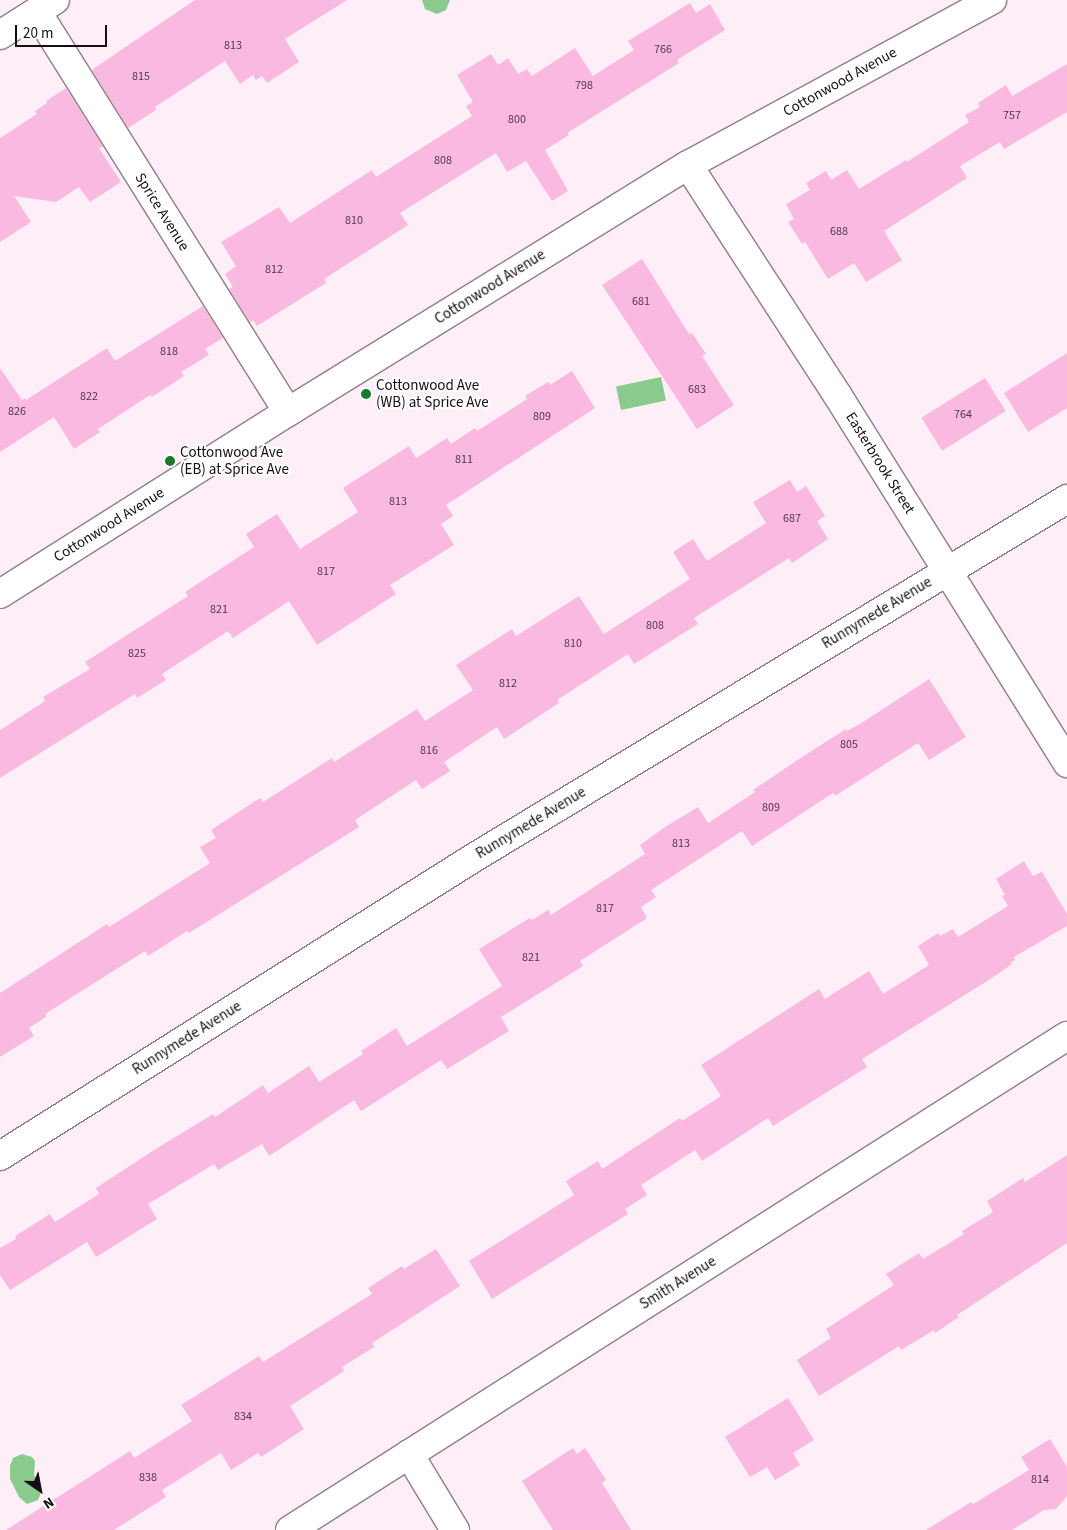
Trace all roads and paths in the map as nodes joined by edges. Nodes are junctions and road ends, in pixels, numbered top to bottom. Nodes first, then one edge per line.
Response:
1 (992, 0) edge
2 (46, 6) edge
3 (0, 35) edge
4 (688, 165) junction
5 (288, 412) junction
6 (1067, 499) edge
7 (947, 570) junction
8 (0, 594) edge
9 (1067, 763) edge
10 (1067, 1036) edge
11 (0, 1156) edge
12 (409, 1454) junction
13 (290, 1530) edge
14 (455, 1530) edge

1 - 4 street, Cottonwood Avenue
2 - 3 street, Sprice Avenue
2 - 5 street, Sprice Avenue
4 - 5 street, Cottonwood Avenue
4 - 7 street, Easterbrook Street
5 - 8 street, Cottonwood Avenue
6 - 7 street, Runnymede Avenue
7 - 9 street, Easterbrook Street
7 - 11 street, Runnymede Avenue
10 - 12 street, Smith Avenue
12 - 13 street, Smith Avenue
12 - 14 street

